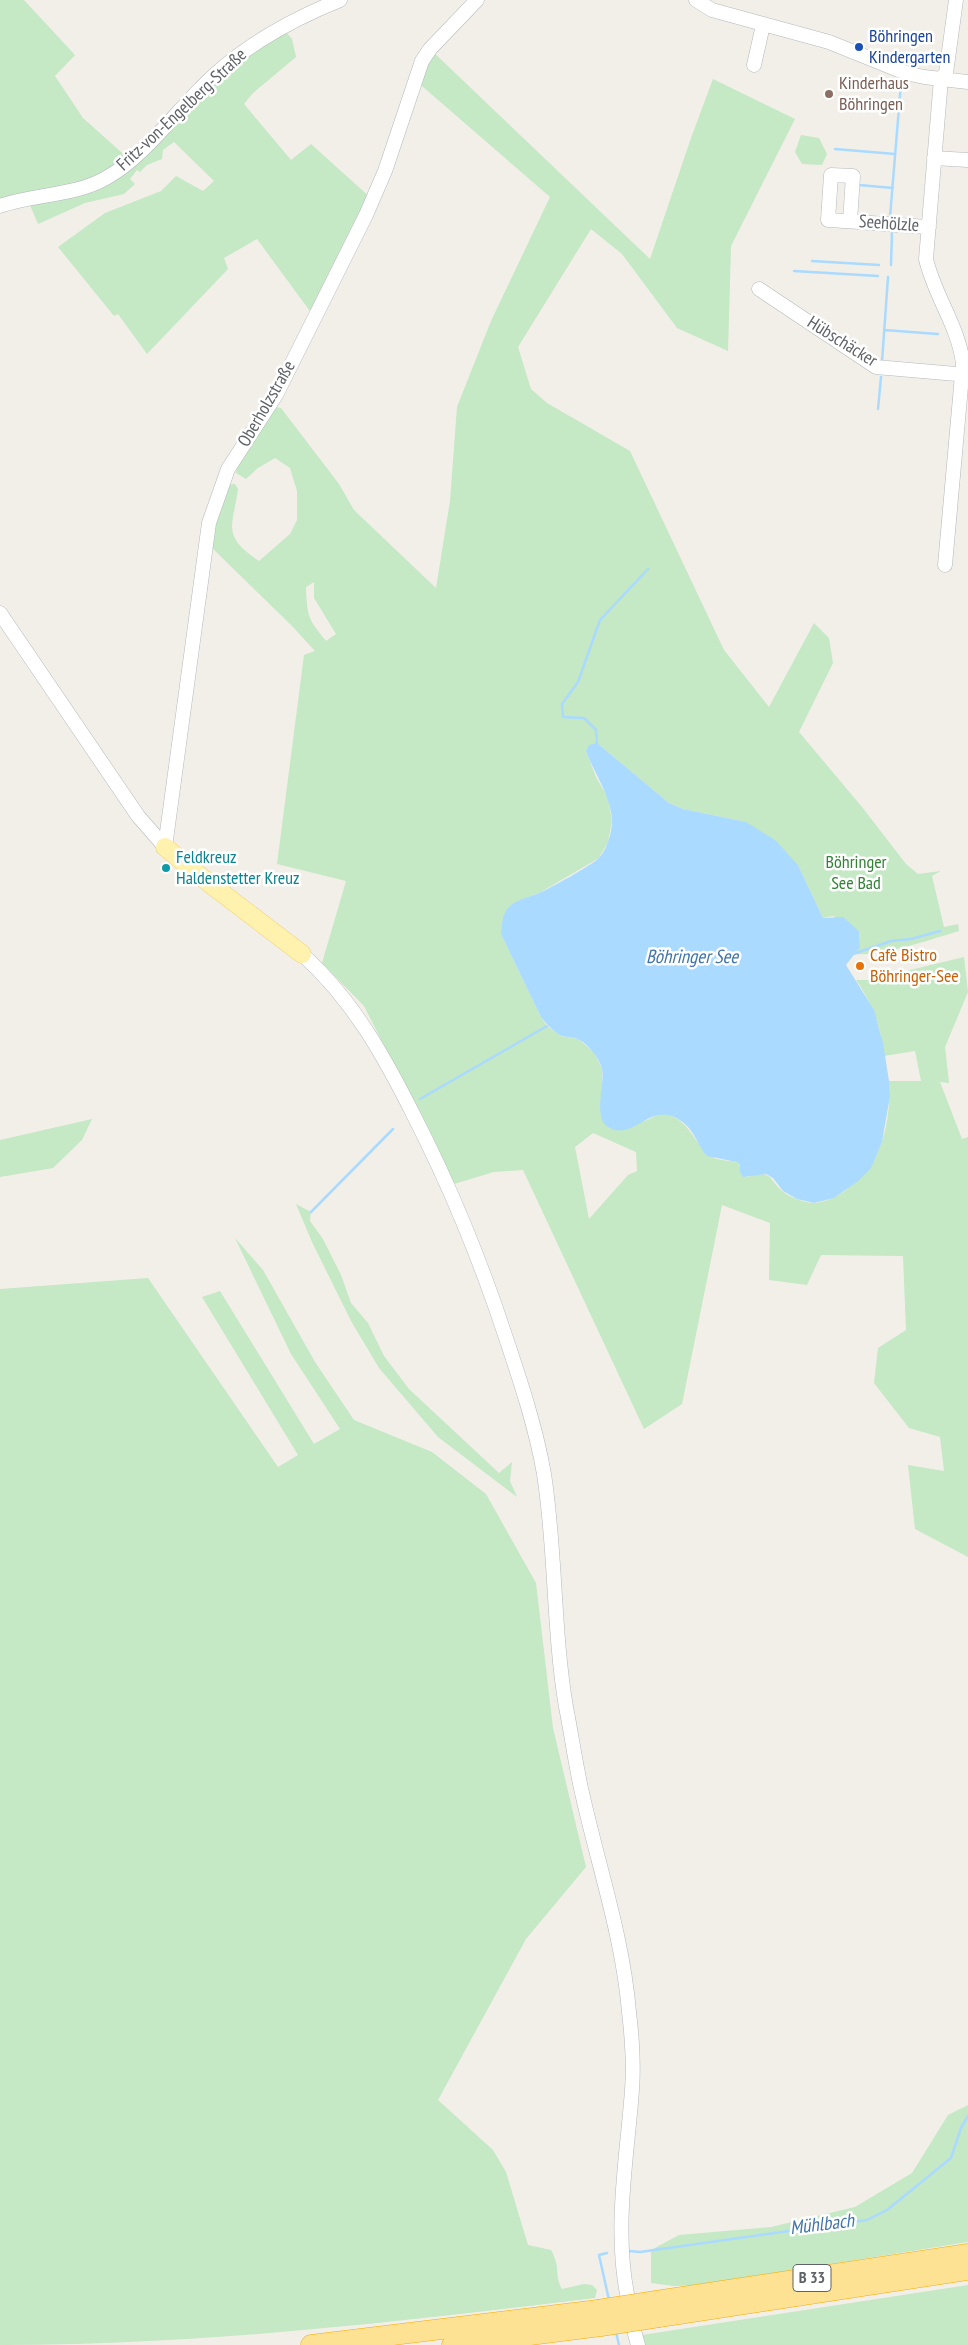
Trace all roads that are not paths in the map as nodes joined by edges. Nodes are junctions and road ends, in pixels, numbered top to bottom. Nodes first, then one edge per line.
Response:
1 (340, 0) edge
2 (477, 0) edge
3 (696, 0) edge
4 (956, 0) edge
5 (714, 5) edge
6 (762, 25) junction
7 (754, 65) dead end
8 (942, 79) junction
9 (968, 82) edge
10 (934, 158) junction
11 (968, 160) edge
12 (0, 206) edge
13 (850, 222) dead end
14 (929, 227) junction
15 (759, 289) dead end
16 (965, 375) edge
17 (945, 565) dead end
18 (0, 613) edge
19 (165, 847) junction
20 (302, 954) joint
21 (968, 2254) edge
22 (968, 2270) edge
23 (627, 2294) dead end
24 (658, 2309) junction
25 (599, 2318) junction
26 (311, 2345) edge
27 (452, 2345) edge

1 - 12 street, Fritz-von-Engelberg-Straße
2 - 19 street, Oberholzstraße
3 - 5 street
4 - 8 street
5 - 6 street
6 - 7 street
6 - 8 street
8 - 9 street
8 - 10 street
10 - 11 street
10 - 14 street
13 - 14 street, Seehölzle
14 - 16 street
15 - 16 street, Hübschäcker
16 - 17 street
18 - 19 street
19 - 20 main road
20 - 23 street
21 - 24 highway, B 33
22 - 24 highway, B 33
24 - 25 highway, B 33, bridge
25 - 26 highway, B 33
25 - 27 highway, B 33

